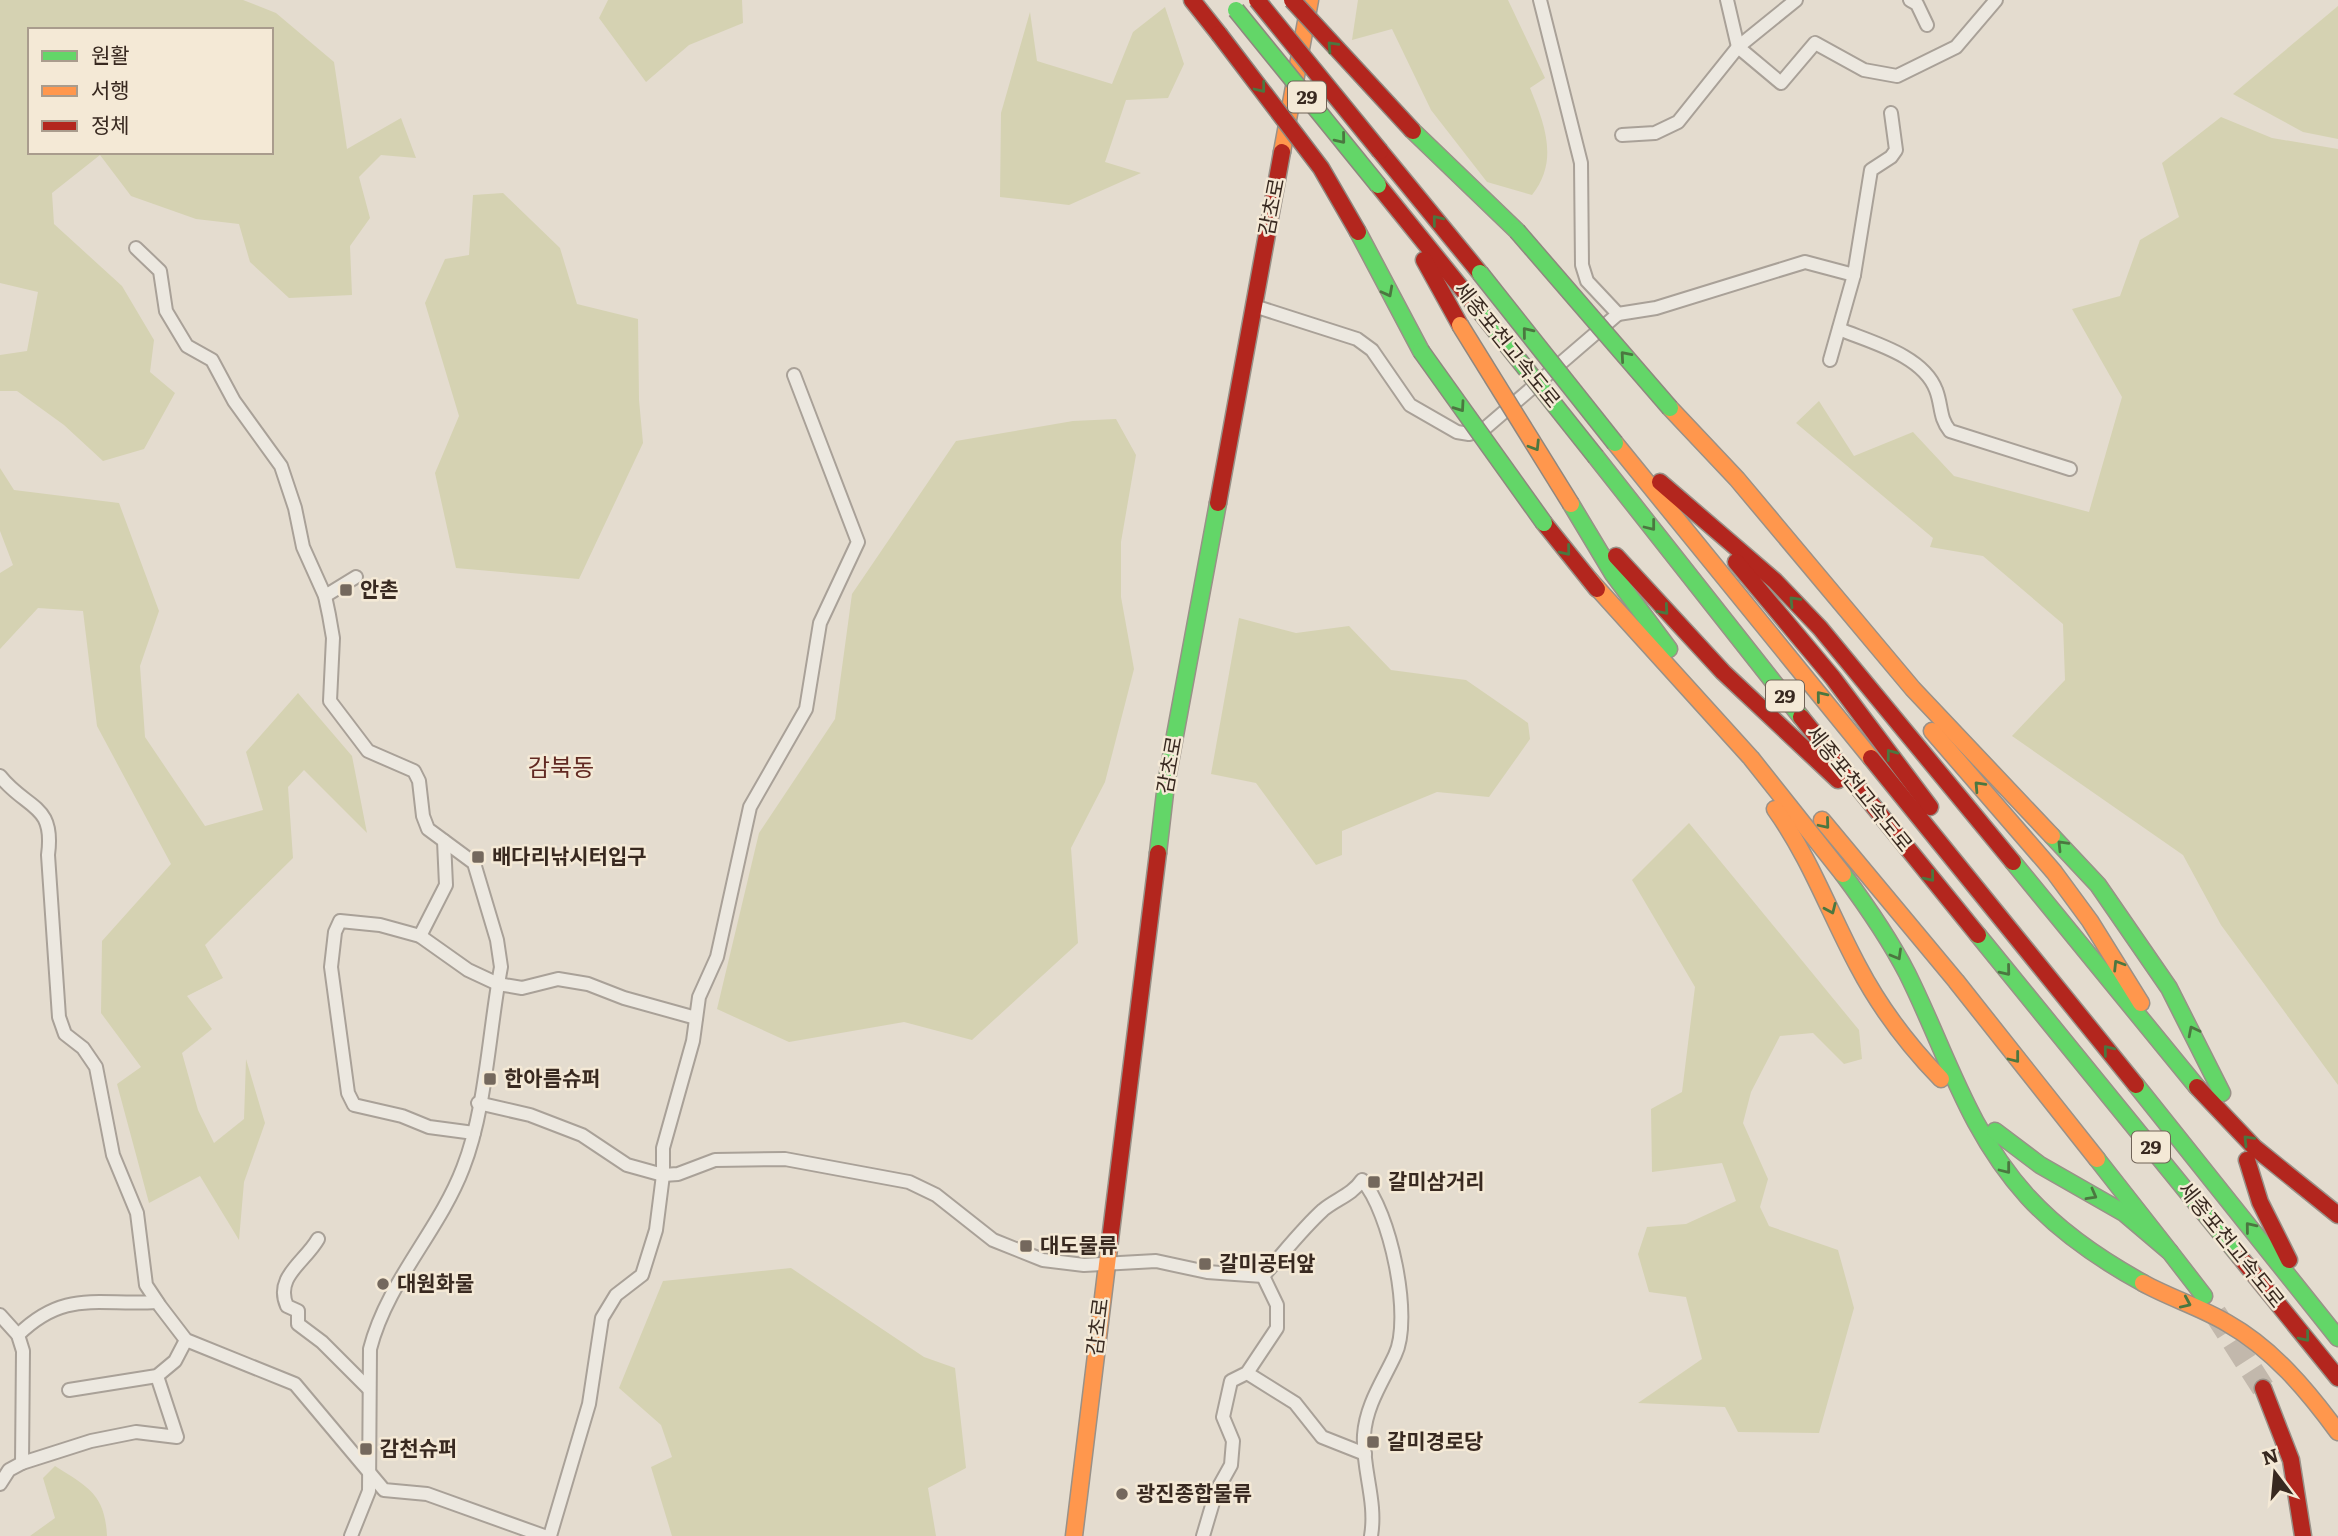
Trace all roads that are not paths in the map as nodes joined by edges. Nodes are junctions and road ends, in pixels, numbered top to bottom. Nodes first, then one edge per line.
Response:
1 (1192, 0) edge
2 (1257, 0) edge
3 (1293, 0) edge
4 (1310, 0) edge
5 (1540, 0) edge
6 (1727, 0) edge
7 (1796, 0) edge
8 (1910, 0) edge
9 (1996, 0) edge
10 (1232, 5) edge
11 (1927, 25) dead end
12 (1738, 47) junction
13 (1891, 113) dead end
14 (1622, 135) dead end
15 (1394, 205) junction
16 (136, 248) dead end
17 (1854, 275) junction
18 (1254, 306) junction
19 (1618, 314) junction
20 (1839, 329) junction
21 (1830, 360) dead end
22 (794, 375) dead end
23 (1670, 408) junction
24 (1615, 443) junction
25 (2070, 469) dead end
26 (1570, 504) junction
27 (1688, 506) junction
28 (356, 577) dead end
29 (1589, 579) junction
30 (325, 596) junction
31 (0, 776) edge
32 (1879, 813) junction
33 (444, 841) junction
34 (419, 936) junction
35 (498, 984) junction
36 (2075, 1008) junction
37 (696, 1018) junction
38 (2177, 1066) junction
39 (1941, 1079) dead end
40 (2221, 1093) dead end
41 (478, 1103) junction
42 (1994, 1131) dead end
43 (474, 1133) junction
44 (2247, 1160) dead end
45 (663, 1175) junction
46 (2338, 1215) edge
47 (318, 1239) dead end
48 (2170, 1252) junction
49 (1106, 1264) junction
50 (1263, 1276) junction
51 (2204, 1296) tunnel mouth
52 (157, 1302) junction
53 (0, 1315) edge
54 (2324, 1320) junction
55 (18, 1335) junction
56 (2338, 1338) edge
57 (186, 1340) junction
58 (1247, 1373) junction
59 (157, 1376) junction
60 (2338, 1378) edge
61 (2263, 1388) tunnel mouth
62 (369, 1389) junction
63 (69, 1390) dead end
64 (2338, 1432) edge
65 (1365, 1454) junction
66 (22, 1463) junction
67 (370, 1475) junction
68 (0, 1484) edge
69 (351, 1536) edge
70 (544, 1536) edge
71 (550, 1536) edge
72 (1074, 1536) edge
73 (1203, 1536) edge
74 (1371, 1536) edge
75 (2303, 1536) edge

1 -> 29 main road, bridge
24 -> 2 main road, 세종포천고속도로 / 29, bridge
23 -> 3 main road, bridge
4 - 18 main road, 감초로
5 - 19 street
6 - 12 street
7 - 12 street
8 - 11 street
9 - 12 street
10 -> 15 main road, 세종포천고속도로 / 29, bridge
12 - 14 street
13 - 17 street
15 -> 26 main road, bridge
15 -> 32 main road, 세종포천고속도로 / 29, bridge
16 - 30 street
17 - 19 street
17 - 20 street
18 - 19 street
18 - 49 main road, 감초로
20 - 21 street
20 - 25 street
22 - 37 street
38 -> 23 main road
40 -> 23 main road
24 - 27 main road
36 -> 24 main road, 세종포천고속도로 / 29
26 -> 32 main road
26 -> 48 main road
36 -> 27 main road
38 -> 27 main road
28 - 30 street
29 -> 39 main road
29 -> 64 main road
30 - 33 street
31 - 52 street
32 -> 60 main road, 세종포천고속도로 / 29
33 - 34 street
33 - 35 street
34 - 35 street
34 - 43 street
35 - 37 street
35 - 41 street
54 -> 36 main road, 세종포천고속도로 / 29
37 - 45 street
46 -> 38 main road
41 - 43 street
41 - 45 street
42 -> 48 main road
43 - 62 street
44 - 54 main road
45 - 49 street
45 - 71 street
47 - 62 street
48 - 51 main road
49 - 50 street
49 - 72 main road, 감초로
50 - 58 street
50 - 65 street
52 - 55 street
52 - 57 street
53 - 55 street
54 - 56 main road, 세종포천고속도로 / 29
55 - 66 street
57 - 59 street
57 - 67 street
58 - 65 street
58 - 73 street
59 - 63 street
59 - 66 street
61 - 75 main road
62 - 67 street
65 - 74 street
66 - 68 street
67 - 69 street
67 - 70 street

